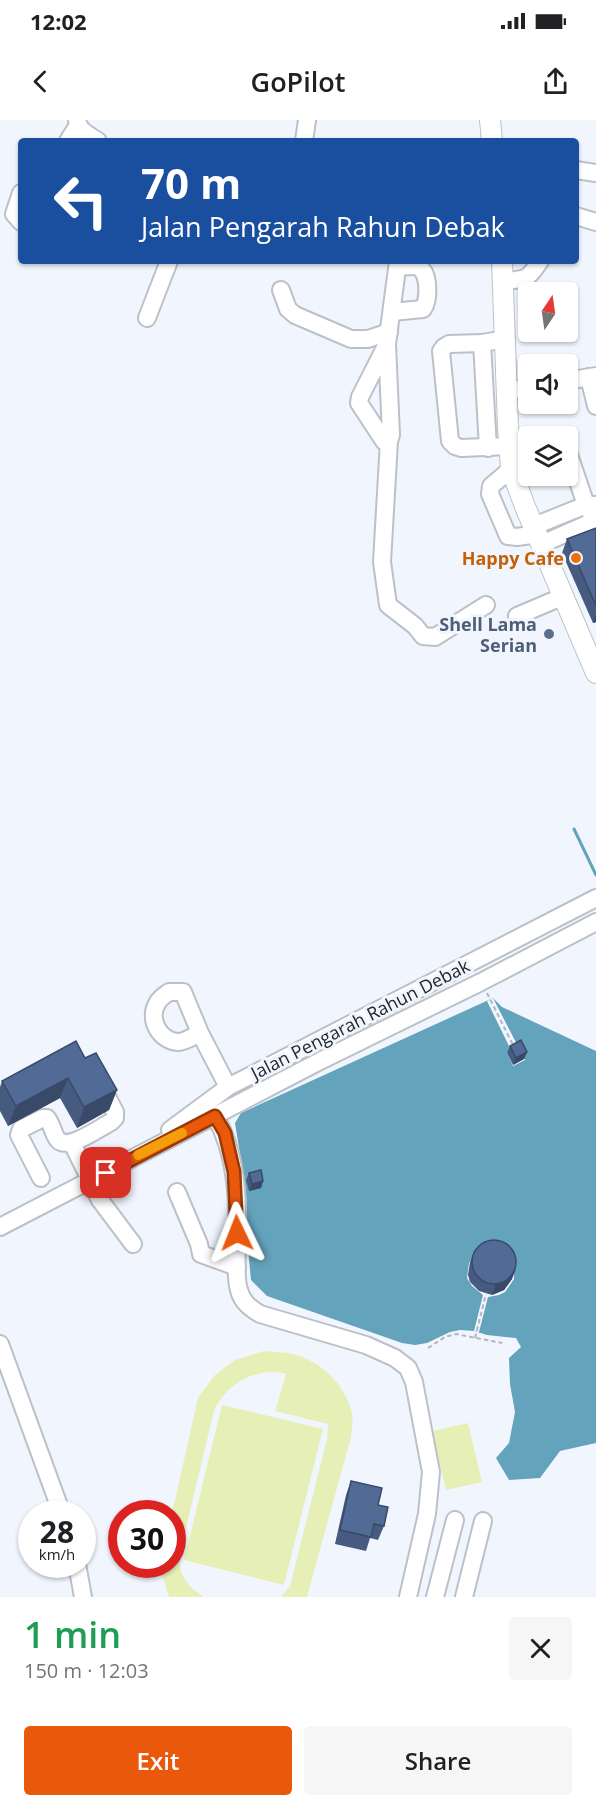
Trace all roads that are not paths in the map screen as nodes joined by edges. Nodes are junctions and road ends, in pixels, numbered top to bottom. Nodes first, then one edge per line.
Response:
1 (307, 120) edge
2 (490, 120) edge
3 (77, 123) edge
4 (70, 138) edge
5 (93, 138) edge
6 (304, 138) edge
7 (492, 138) edge
8 (579, 170) edge
9 (596, 173) edge
10 (18, 204) edge
11 (18, 218) edge
12 (584, 218) edge
13 (596, 227) edge
14 (168, 264) edge
15 (398, 264) edge
16 (502, 264) edge
17 (538, 264) edge
18 (503, 281) junction
19 (280, 290) dead end
20 (392, 312) junction
21 (147, 318) dead end
22 (388, 338) junction
23 (506, 339) junction
24 (482, 343) junction
25 (593, 377) edge
26 (578, 379) edge
27 (518, 390) edge
28 (507, 392) junction
29 (596, 407) edge
30 (388, 441) junction
31 (508, 446) junction
32 (488, 448) junction
33 (511, 469) junction
34 (578, 475) edge
35 (591, 505) edge
36 (596, 521) edge
37 (538, 535) junction
38 (564, 596) junction
39 (486, 605) dead end
40 (517, 616) dead end
41 (596, 673) edge
42 (596, 898) edge
43 (591, 925) edge
44 (200, 1033) dead end
45 (99, 1081) edge
46 (228, 1087) junction
47 (215, 1116) junction
48 (72, 1143) junction
49 (134, 1158) junction
50 (41, 1178) dead end
51 (92, 1181) junction
52 (177, 1192) dead end
53 (0, 1227) edge
54 (133, 1244) dead end
55 (237, 1267) junction
56 (0, 1344) edge
57 (57, 1500) edge
58 (455, 1520) dead end
59 (483, 1521) dead end
60 (413, 1575) junction
61 (80, 1578) edge
62 (437, 1589) edge
63 (83, 1597) edge
64 (408, 1597) edge
65 (464, 1597) edge

1 - 6 street
2 - 7 main road
3 - 4 street
3 - 5 street
8 - 9 street
10 - 11 street
12 - 13 street
14 - 21 street
15 - 20 street
15 - 20 street
16 - 18 main road
17 - 18 street
18 - 23 main road
19 - 22 street
20 - 22 street
22 - 30 street
22 - 30 street
23 - 24 street
23 - 28 main road
24 - 32 street
24 - 32 street
25 - 26 street
25 - 29 street
27 - 28 street
28 - 31 main road
30 - 39 street
31 - 32 street
31 - 33 main road
33 - 37 main road
33 - 37 street
34 - 35 street
35 - 36 street
35 - 37 street
36 - 37 street
37 - 38 main road
38 - 40 street
38 - 41 main road
42 - 46 street, Jalan Pengarah Rahun Debak
43 - 47 street, Jalan Pengarah Rahun Debak
44 - 46 street
45 - 48 street
46 - 49 street, Jalan Pengarah Rahun Debak
47 - 49 street, Jalan Pengarah Rahun Debak
47 - 55 street
48 - 50 street
48 - 51 street
49 - 51 street, Jalan Pengarah Rahun Debak
51 - 53 street, Jalan Pengarah Rahun Debak
51 - 54 street
52 - 55 street
55 - 60 street
56 - 57 street
58 - 62 street
59 - 65 street
60 - 62 street
60 - 64 street
61 - 63 street

